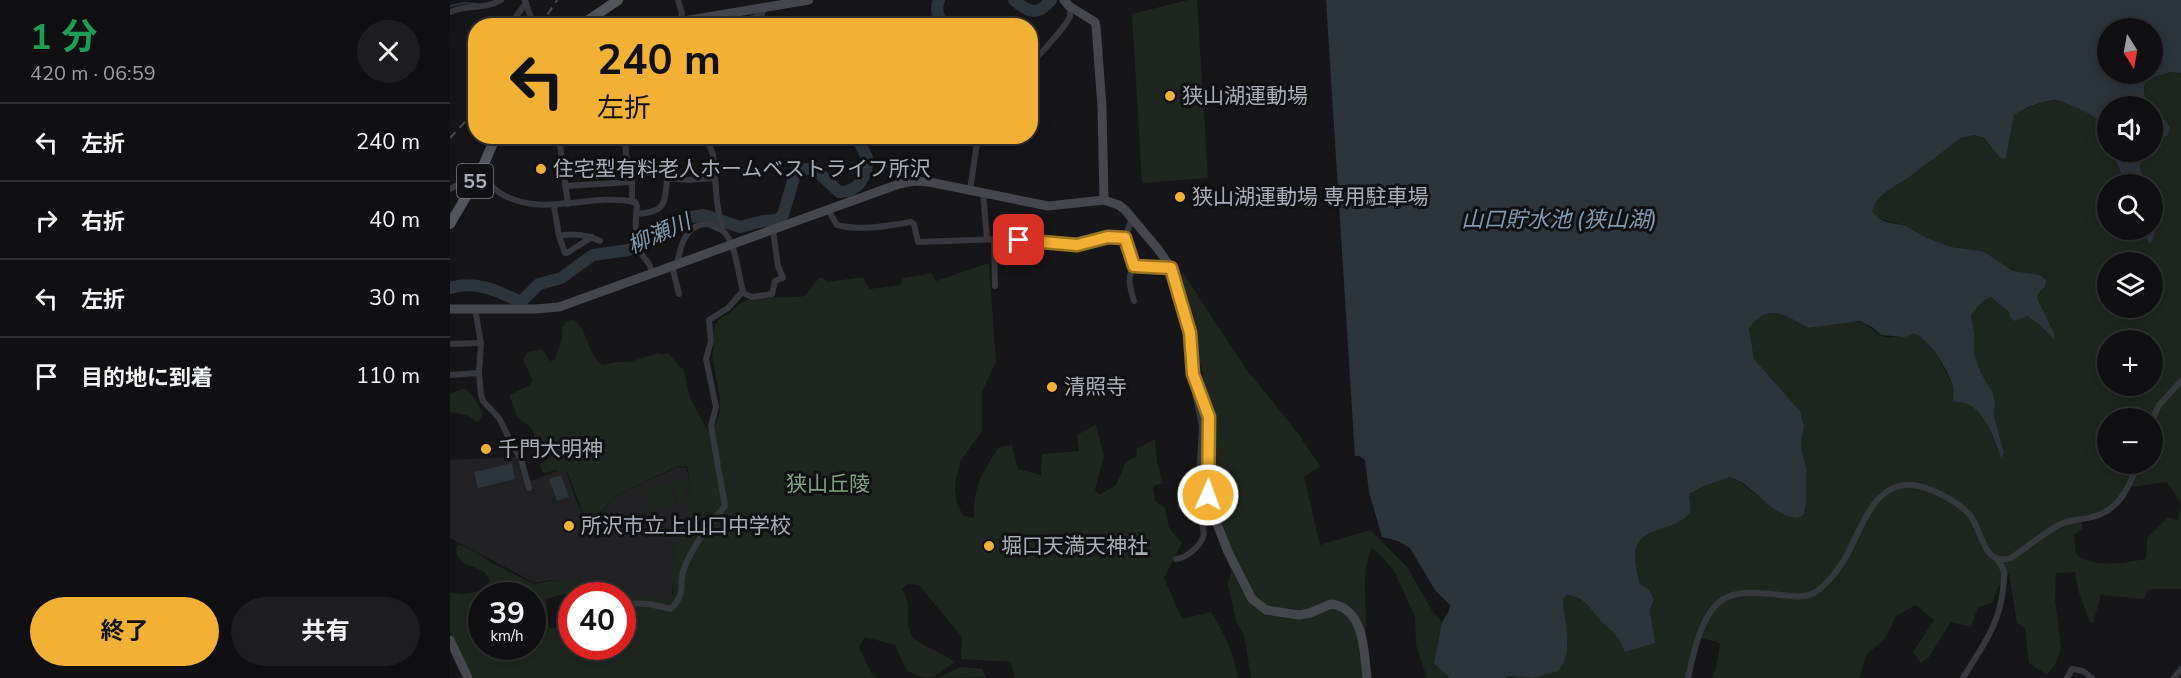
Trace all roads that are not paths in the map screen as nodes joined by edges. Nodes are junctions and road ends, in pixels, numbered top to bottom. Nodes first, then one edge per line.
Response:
1 (460, 0) edge
2 (501, 0) edge
3 (618, 0) edge
4 (678, 0) edge
5 (809, 0) edge
6 (526, 1) edge
7 (1067, 3) edge
8 (460, 8) junction
9 (763, 11) junction
10 (450, 12) edge
11 (514, 18) edge
12 (531, 18) edge
13 (592, 18) edge
14 (678, 18) edge
15 (712, 18) edge
16 (751, 18) edge
17 (764, 18) edge
18 (1038, 57) edge
19 (492, 144) edge
20 (562, 144) edge
21 (626, 144) edge
22 (709, 144) edge
23 (976, 144) edge
24 (478, 176) junction
25 (715, 178) junction
26 (632, 182) junction
27 (565, 186) junction
28 (450, 189) edge
29 (970, 190) junction
30 (983, 192) junction
31 (1104, 200) junction
32 (632, 202) junction
33 (568, 204) junction
34 (554, 206) junction
35 (828, 210) junction
36 (636, 214) junction
37 (1132, 218) junction
38 (450, 224) edge
39 (722, 229) junction
40 (774, 230) junction
41 (559, 236) junction
42 (592, 237) junction
43 (1125, 238) junction
44 (991, 239) junction
45 (600, 241) dead end
46 (731, 246) junction
47 (674, 265) junction
48 (1134, 266) junction
49 (1171, 268) junction
50 (652, 274) junction
51 (995, 286) dead end
52 (743, 293) junction
53 (679, 294) dead end
54 (1134, 301) dead end
55 (450, 309) edge
56 (475, 309) junction
57 (450, 344) edge
58 (481, 344) junction
59 (479, 373) junction
60 (450, 375) edge
61 (2181, 381) edge
62 (1197, 384) junction
63 (2157, 408) edge
64 (2134, 474) edge
65 (529, 488) dead end
66 (1176, 559) dead end
67 (1997, 559) junction
68 (636, 604) edge
69 (450, 640) edge
70 (2181, 669) edge
71 (468, 678) edge
72 (1367, 678) edge
73 (1688, 678) edge
74 (1963, 678) edge
75 (2067, 678) edge
76 (2092, 678) edge
77 (2174, 678) edge

1 - 8 street
2 - 8 street
3 - 13 main road
4 - 14 street
5 - 9 street
6 - 11 street
6 - 12 street
7 - 18 street
7 - 31 street
8 - 10 street
9 - 15 street
9 - 16 street
9 - 17 street
19 - 24 main road, 55
20 - 27 street
21 - 26 street
22 - 25 street
23 - 29 street
24 - 28 street
24 - 34 street
24 - 38 main road, 55
25 - 36 street
25 - 39 street
26 - 27 street
26 - 32 street
27 - 33 street
29 - 30 street
29 - 35 street
30 - 31 street
30 - 44 street
31 - 37 street
32 - 33 street
32 - 36 street
33 - 34 street
34 - 41 street
35 - 40 street
35 - 44 street
36 - 50 street
37 - 43 street
37 - 49 street
39 - 46 street
39 - 47 street
40 - 46 street
40 - 52 street
41 - 42 street
41 - 42 street
42 - 45 street
43 - 44 street
43 - 48 street
44 - 51 street
46 - 47 street
46 - 52 street
47 - 50 street
47 - 53 street
48 - 49 street
48 - 54 street
49 - 62 street
50 - 56 street
52 - 68 street
55 - 56 street
56 - 58 street
57 - 58 street
58 - 59 street
59 - 60 street
59 - 65 street
61 - 63 street
62 - 66 street
62 - 72 street
64 - 67 street
67 - 73 street
67 - 74 street
69 - 71 street
70 - 77 street
75 - 76 street

